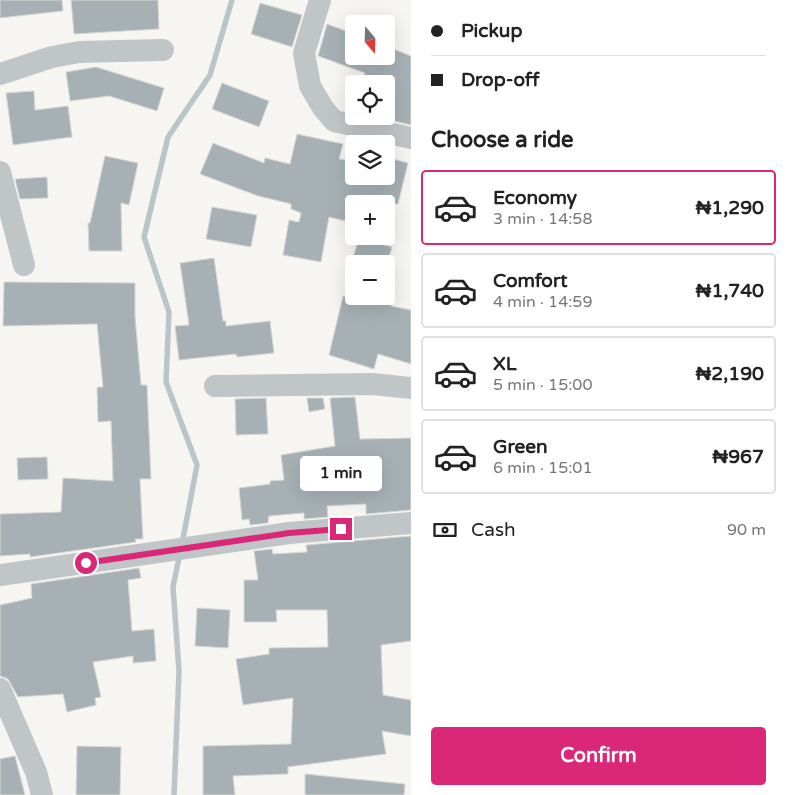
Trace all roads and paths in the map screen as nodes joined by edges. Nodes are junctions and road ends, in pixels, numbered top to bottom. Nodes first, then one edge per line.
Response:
1 (320, 0) edge
2 (163, 50) dead end
3 (0, 74) edge
4 (411, 138) edge
5 (0, 172) edge
6 (24, 264) dead end
7 (215, 386) dead end
8 (411, 388) edge
9 (411, 523) edge
10 (0, 575) edge
11 (0, 689) edge
12 (42, 795) edge

1 - 4 street
2 - 3 street
5 - 6 street
7 - 8 street
9 - 10 street
11 - 12 street

